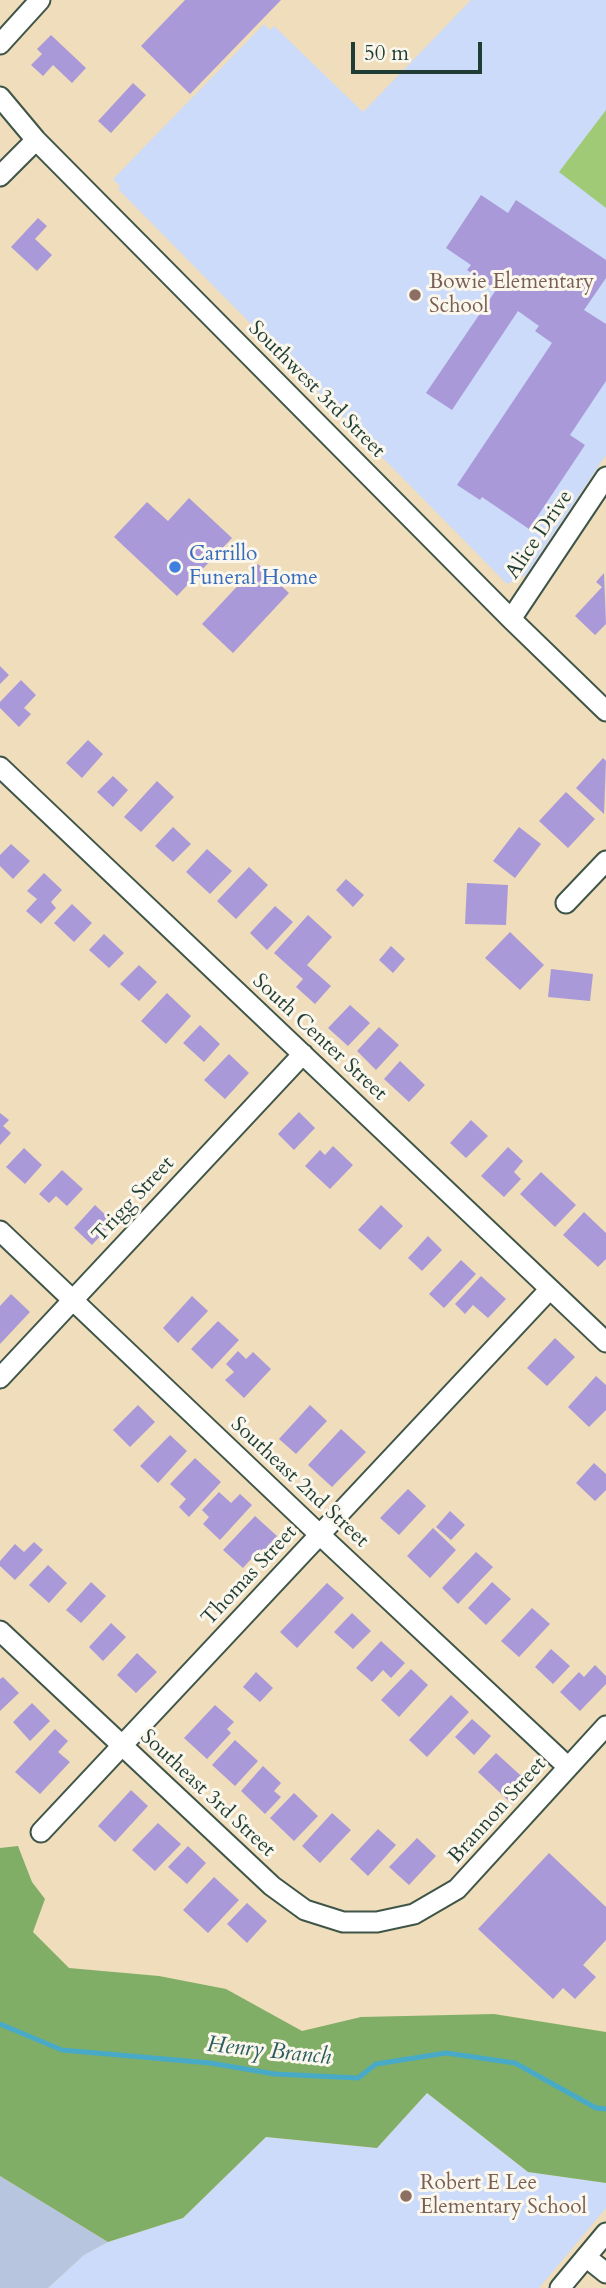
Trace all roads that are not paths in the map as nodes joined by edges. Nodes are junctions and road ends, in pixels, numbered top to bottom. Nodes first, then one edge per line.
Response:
1 (40, 0) edge
2 (0, 44) edge
3 (0, 97) edge
4 (36, 140) junction
5 (0, 176) edge
6 (606, 477) edge
7 (511, 619) junction
8 (606, 710) edge
9 (0, 767) edge
10 (606, 861) edge
11 (566, 903) dead end
12 (303, 1054) junction
13 (0, 1231) edge
14 (550, 1289) junction
15 (72, 1300) junction
16 (606, 1342) edge
17 (0, 1378) edge
18 (320, 1535) junction
19 (0, 1631) edge
20 (606, 1726) edge
21 (122, 1745) junction
22 (568, 1767) junction
23 (41, 1832) dead end
24 (414, 1914) joint
25 (606, 2233) edge
26 (586, 2257) junction
27 (606, 2273) edge
28 (560, 2288) edge

1 - 2 street
3 - 4 street, Southwest 3rd Street
4 - 5 street
4 - 7 street, Southwest 3rd Street
6 - 7 street, Alice Drive
7 - 8 street, Southwest 3rd Street
9 - 12 street, South Center Street
10 - 11 street
12 - 14 street, South Center Street
12 - 15 street, Trigg Street
13 - 15 street, Southeast 2nd Street
14 - 16 street, South Center Street
14 - 18 street, Thomas Street
15 - 17 street, Trigg Street
15 - 18 street, Southeast 2nd Street
18 - 21 street, Thomas Street
18 - 22 street, Southeast 2nd Street
19 - 21 street, Southeast 3rd Street
20 - 22 street, Brannon Street
21 - 23 street, Thomas Street
21 - 24 street, Southeast 3rd Street
22 - 24 street, Brannon Street
25 - 26 street
26 - 27 street
26 - 28 street

